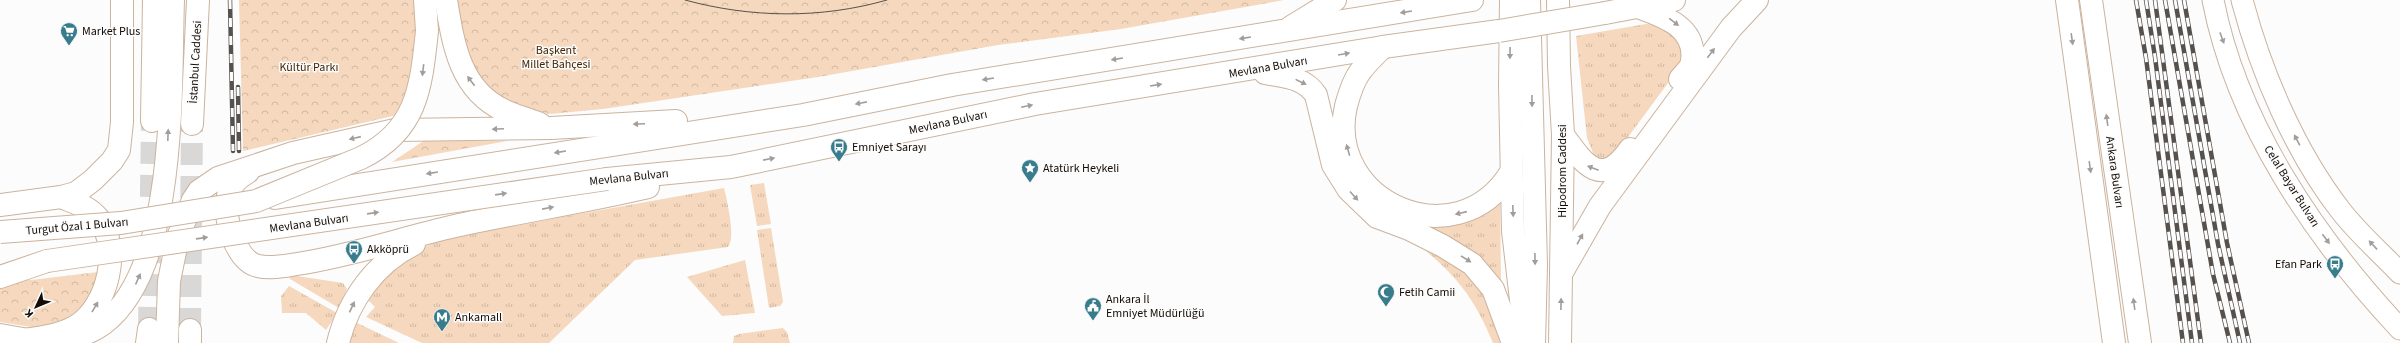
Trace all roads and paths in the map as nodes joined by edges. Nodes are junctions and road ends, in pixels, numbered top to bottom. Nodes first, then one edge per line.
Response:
1 (122, 0) edge
2 (154, 0) edge
3 (173, 0) edge
4 (198, 0) edge
5 (425, 0) edge
6 (446, 0) edge
7 (1335, 0) edge
8 (1472, 0) edge
9 (1511, 0) edge
10 (1530, 0) edge
11 (1558, 0) edge
12 (1674, 0) edge
13 (1757, 0) edge
14 (2067, 0) edge
15 (2091, 0) edge
16 (2214, 0) edge
17 (2242, 0) edge
18 (1438, 3) edge
19 (1638, 7) junction
20 (1284, 32) junction
21 (1383, 47) junction
22 (1250, 70) junction
23 (803, 115) junction
24 (152, 121) tunnel mouth
25 (192, 124) tunnel mouth
26 (551, 128) junction
27 (1563, 136) junction
28 (262, 164) junction
29 (730, 166) junction
30 (1511, 172) junction
31 (61, 197) junction
32 (256, 201) junction
33 (0, 205) edge
34 (455, 226) junction
35 (0, 232) edge
36 (47, 261) junction
37 (0, 265) edge
38 (2400, 273) edge
39 (1561, 274) junction
40 (0, 278) edge
41 (2400, 329) edge
42 (0, 334) edge
43 (25, 340) junction
44 (52, 343) edge
45 (56, 343) edge
46 (167, 343) edge
47 (338, 343) edge
48 (1513, 343) edge
49 (1526, 343) edge
50 (1534, 343) edge
51 (1560, 343) edge
52 (2114, 343) edge
53 (2140, 343) edge

1 - 31 main road
2 - 24 main road
45 -> 3 main road
4 - 25 main road, İstanbul Caddesi
5 -> 32 main road, bridge
26 -> 6 main road
7 - 20 main road
8 - 18 main road
9 -> 30 main road
10 -> 50 main road
11 - 27 main road, Hipodrom Caddesi
12 - 19 main road, Mevlana Bulvarı
39 -> 13 main road
14 -> 52 main road, Ankara Bulvarı
53 -> 15 main road, Ankara Bulvarı
16 -> 41 main road, Celal Bayar Bulvarı
38 -> 17 main road
18 -> 20 main road
19 - 21 main road, Mevlana Bulvarı, bridge
19 -> 27 main road
20 -> 23 main road
22 -> 21 main road, Mevlana Bulvarı
30 -> 21 main road
29 -> 22 main road, Mevlana Bulvarı
22 -> 48 main road
23 -> 26 main road
23 -> 32 main road, bridge
26 -> 28 main road
27 - 39 main road, Hipodrom Caddesi
28 - 34 main road
28 - 46 main road
34 -> 29 main road
36 -> 29 main road, Mevlana Bulvarı, bridge
30 -> 49 main road
31 - 33 main road
43 -> 31 main road
32 - 35 main road, Turgut Özal 1 Bulvarı, bridge
47 -> 34 main road
36 - 37 main road
36 - 40 main road
51 -> 39 main road, Hipodrom Caddesi
42 - 43 main road
43 - 44 main road

